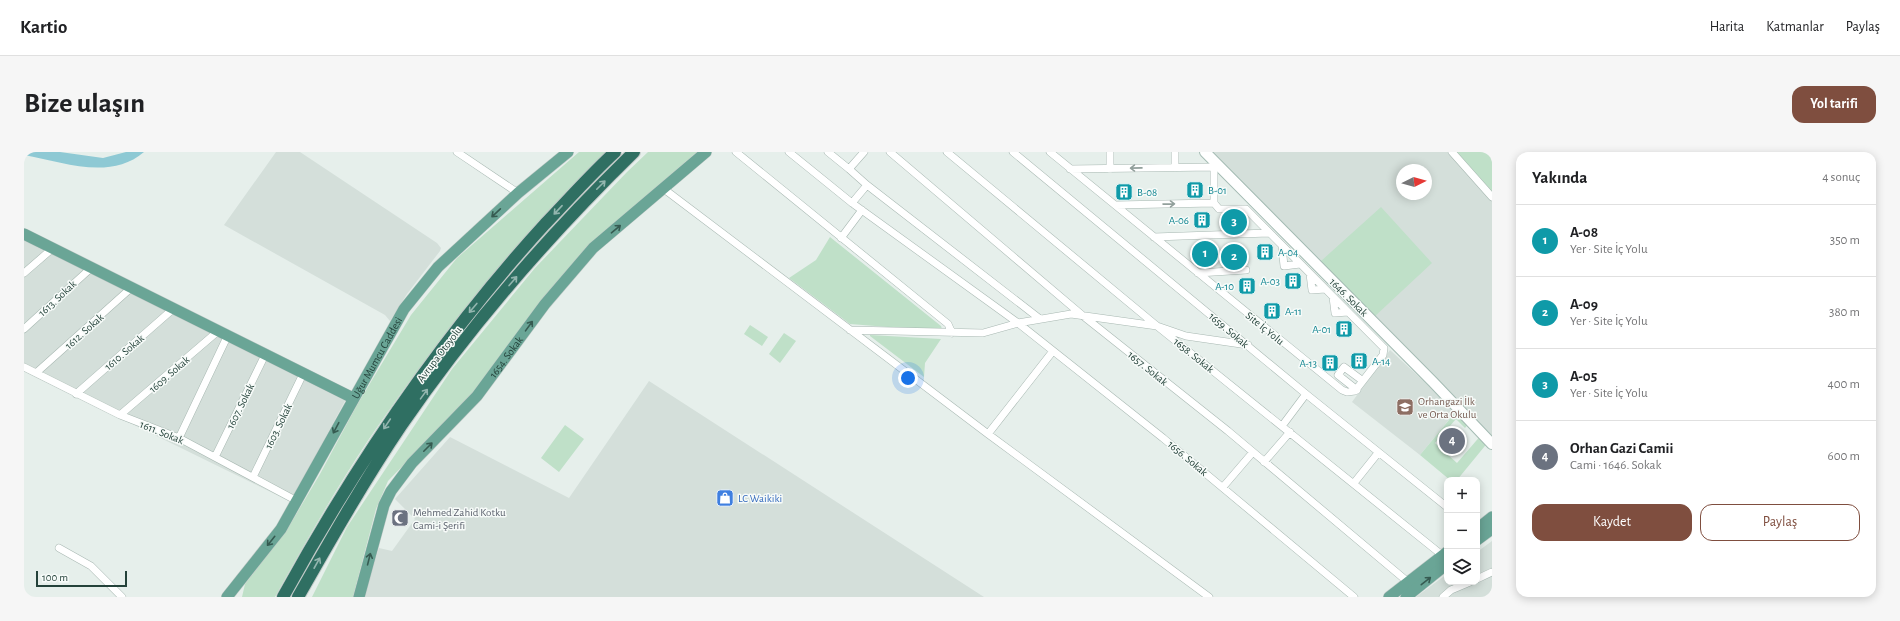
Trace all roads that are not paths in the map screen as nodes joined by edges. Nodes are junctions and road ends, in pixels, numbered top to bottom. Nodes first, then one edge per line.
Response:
1 (457, 152) edge
2 (568, 152) edge
3 (615, 152) edge
4 (634, 152) edge
5 (706, 152) edge
6 (736, 152) edge
7 (789, 152) edge
8 (828, 152) edge
9 (864, 152) edge
10 (890, 152) edge
11 (947, 152) edge
12 (1013, 152) edge
13 (1050, 152) edge
14 (1110, 152) edge
15 (1175, 152) edge
16 (1205, 152) edge
17 (1452, 152) edge
18 (1215, 165) junction
19 (1175, 168) junction
20 (849, 169) junction
21 (1070, 169) junction
22 (1110, 169) junction
23 (868, 185) junction
24 (664, 189) junction
25 (518, 193) junction
26 (1492, 197) edge
27 (852, 203) junction
28 (1214, 203) junction
29 (1116, 205) junction
30 (862, 210) junction
31 (1269, 232) junction
32 (24, 234) edge
33 (1154, 237) junction
34 (841, 238) junction
35 (1282, 246) junction
36 (53, 248) junction
37 (1300, 264) junction
38 (91, 268) junction
39 (1246, 270) dead end
40 (24, 273) edge
41 (1198, 273) junction
42 (131, 288) junction
43 (172, 309) junction
44 (1082, 315) junction
45 (1040, 319) junction
46 (1018, 323) junction
47 (1157, 326) junction
48 (24, 329) edge
49 (850, 330) junction
50 (952, 333) junction
51 (222, 334) junction
52 (1248, 346) junction
53 (1053, 351) junction
54 (264, 355) junction
55 (24, 367) edge
56 (36, 373) junction
57 (303, 374) junction
58 (1338, 375) junction
59 (1363, 381) junction
60 (1332, 382) junction
61 (1357, 390) junction
62 (76, 394) junction
63 (1306, 394) junction
64 (353, 398) junction
65 (120, 416) junction
66 (1282, 426) junction
67 (1290, 432) junction
68 (988, 434) junction
69 (179, 438) junction
70 (1492, 444) edge
71 (1253, 452) junction
72 (1378, 453) junction
73 (215, 457) junction
74 (1264, 462) junction
75 (253, 477) junction
76 (1354, 483) junction
77 (1223, 488) junction
78 (297, 501) junction
79 (1444, 505) edge
80 (1492, 517) edge
81 (1480, 527) edge
82 (1492, 528) edge
83 (1480, 538) edge
84 (59, 548) dead end
85 (1444, 556) edge
86 (1444, 558) edge
87 (1444, 558) edge
88 (1492, 572) edge
89 (243, 576) junction
90 (1480, 578) edge
91 (1408, 582) junction
92 (1462, 585) edge
93 (122, 597) edge
94 (227, 597) edge
95 (239, 597) edge
96 (283, 597) edge
97 (298, 597) edge
98 (359, 597) edge
99 (1209, 597) edge
100 (1354, 597) edge
101 (1389, 597) edge
102 (1406, 597) edge
103 (1443, 597) edge

1 - 25 street
2 - 25 main road, Uğur Mumcu Caddesi
3 -> 96 highway, Avrupa Otoyolu
97 -> 4 highway, Avrupa Otoyolu
5 - 24 main road, 1654. Sokak
6 - 34 street
7 - 27 street, 1656. Sokak
8 - 20 street
9 - 20 street
10 - 44 street, 1657. Sokak
11 - 47 street, 1658. Sokak
12 - 52 street, 1659. Sokak
13 - 21 street, Site İç Yolu
14 - 22 street
15 - 19 street
16 - 18 street, 1646. Sokak
17 - 26 street
18 - 19 street
18 - 28 street
18 - 70 street, 1646. Sokak
19 -> 22 street
20 - 23 street
21 - 22 street
21 - 29 street, Site İç Yolu
23 - 27 street
23 - 45 street
24 - 49 street
98 -> 24 main road, 1654. Sokak
25 -> 64 main road, Uğur Mumcu Caddesi
27 - 30 street, 1656. Sokak
29 -> 28 street
28 - 31 street
29 - 33 street, Site İç Yolu
30 - 34 street
30 - 46 street, 1656. Sokak
31 - 33 street
31 - 35 street
32 - 36 main road
33 - 41 street, Site İç Yolu
34 - 50 street
35 - 37 street
35 - 37 street
36 - 38 main road
36 - 40 street
37 - 59 street
38 - 42 main road
38 - 48 street, 1613. Sokak
39 - 41 street
41 - 60 street, Site İç Yolu
42 - 43 main road
42 - 56 street, 1612. Sokak
43 - 51 main road
43 - 62 street, 1610. Sokak
44 - 45 street
44 - 47 street
44 - 71 street, 1657. Sokak
45 - 46 street
46 - 50 street
46 - 53 street, 1656. Sokak
47 - 52 street
47 - 66 street, 1658. Sokak
49 - 50 street
49 - 68 street
51 - 54 main road
51 - 65 street, 1609. Sokak
51 - 69 street
52 - 63 street, 1659. Sokak
53 - 68 street
53 - 77 street, 1656. Sokak
54 - 57 main road
54 - 73 street, 1607. Sokak
55 - 56 street, 1611. Sokak
56 - 62 street, 1611. Sokak
57 - 64 main road
57 - 75 street, 1603. Sokak
58 - 59 street
58 - 60 street
58 - 61 street
59 - 61 street
60 - 61 street, Site İç Yolu
62 - 65 street, 1611. Sokak
63 - 66 street
63 - 72 street, 1659. Sokak
64 -> 78 main road, Uğur Mumcu Caddesi
65 - 69 street, 1611. Sokak
66 - 67 street, 1658. Sokak
67 - 74 street
67 - 76 street, 1658. Sokak
68 - 99 street
69 - 73 street, 1611. Sokak
71 - 74 street, 1657. Sokak
71 - 77 street
72 - 76 street
72 - 79 street, 1659. Sokak
73 - 75 street, 1611. Sokak
74 - 91 street, 1657. Sokak
75 - 78 street, 1611. Sokak
76 - 85 street, 1658. Sokak
77 - 100 street, 1656. Sokak
78 -> 89 main road, Uğur Mumcu Caddesi
80 - 81 main road
82 - 83 main road
84 - 93 street
86 - 91 main road
102 -> 87 main road
88 - 90 street
89 - 94 main road, Uğur Mumcu Caddesi
89 - 95 main road
91 - 101 main road
92 - 103 street

